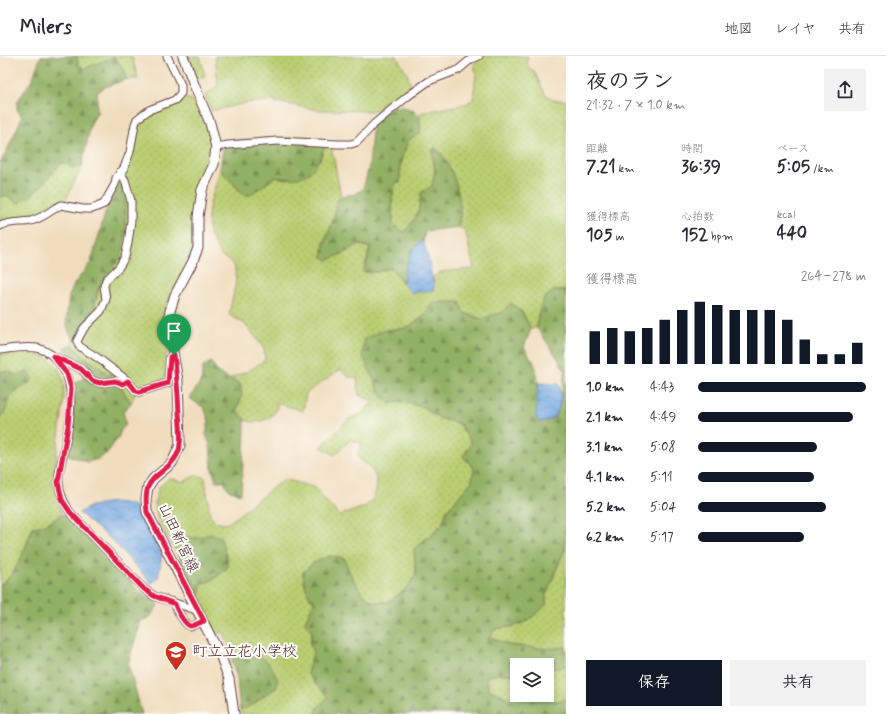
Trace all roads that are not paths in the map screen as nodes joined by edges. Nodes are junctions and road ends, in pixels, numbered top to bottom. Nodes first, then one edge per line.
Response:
1 (167, 56) edge
2 (183, 56) edge
3 (479, 56) edge
4 (216, 147) junction
5 (120, 172) junction
6 (0, 226) edge
7 (0, 350) edge
8 (174, 355) junction
9 (53, 356) junction
10 (128, 381) junction
11 (175, 604) junction
12 (199, 611) junction
13 (204, 621) junction
14 (234, 714) edge

1 - 5 street
2 - 4 main road, 山田新宮線
3 - 4 street
4 - 8 main road, 山田新宮線
5 - 6 street
5 - 10 street
7 - 9 street
8 - 10 street
8 - 12 main road, 山田新宮線
9 - 10 street
9 - 11 street
11 - 12 street
11 - 13 street
12 - 13 main road, 山田新宮線
13 - 14 main road, 山田新宮線

